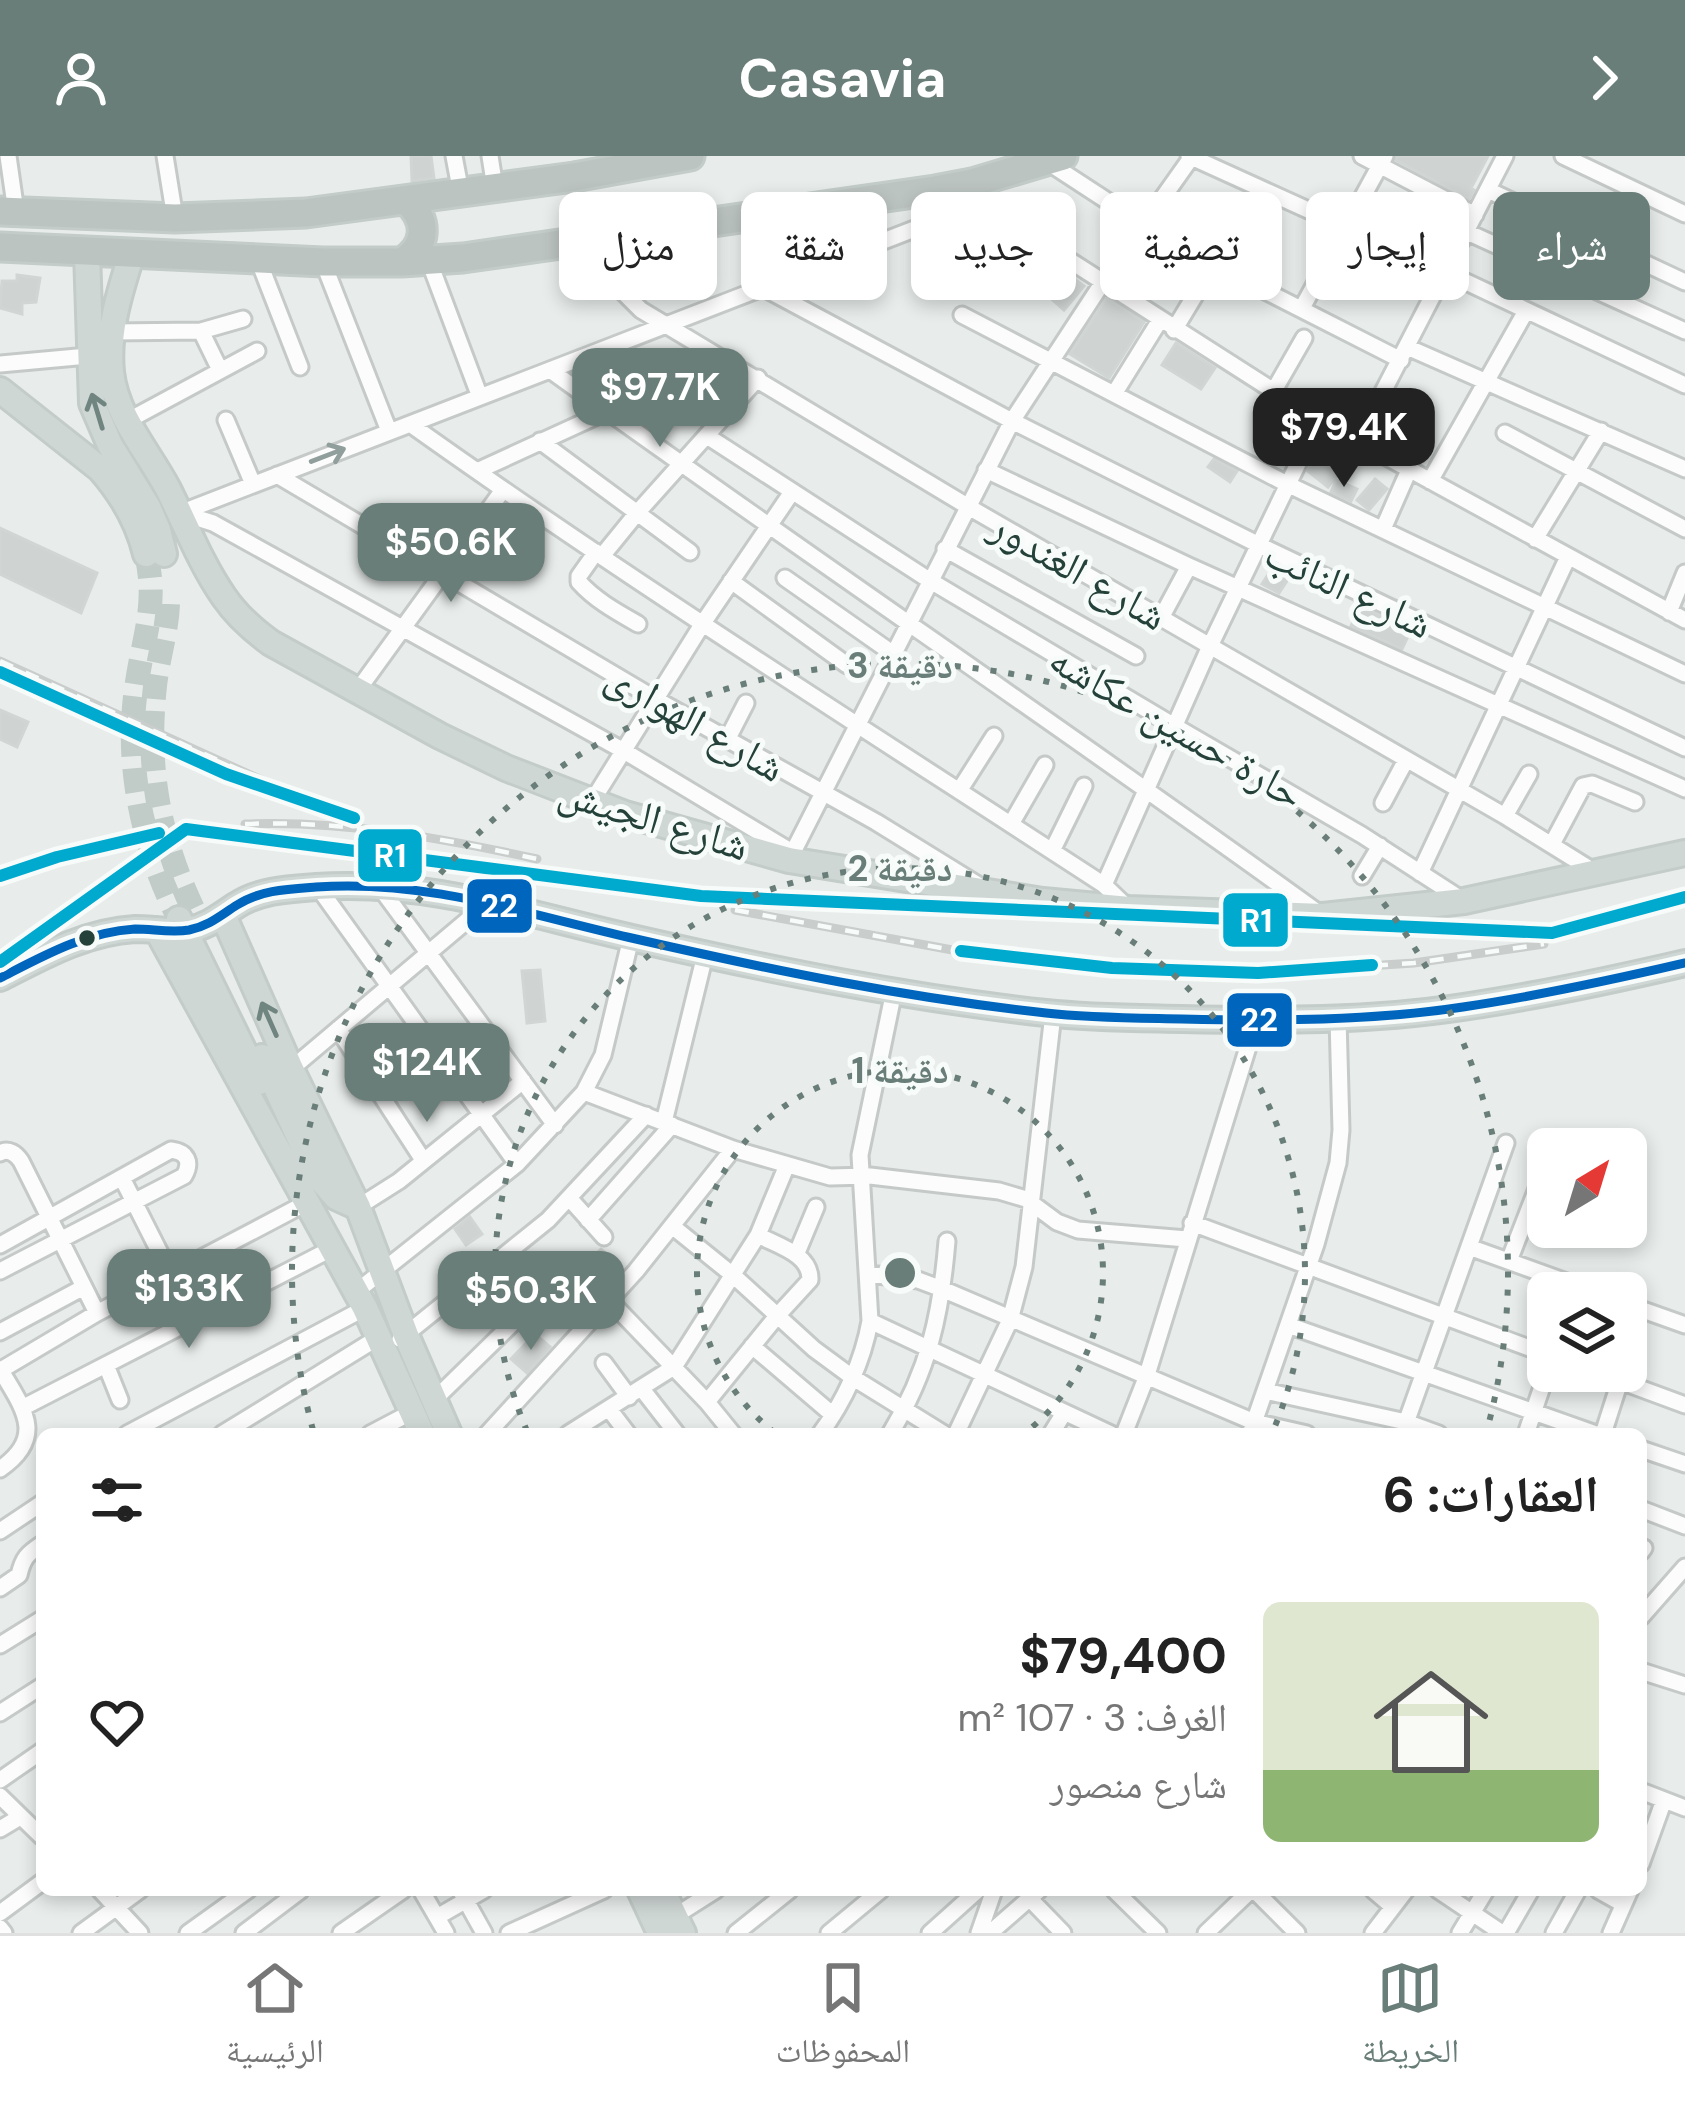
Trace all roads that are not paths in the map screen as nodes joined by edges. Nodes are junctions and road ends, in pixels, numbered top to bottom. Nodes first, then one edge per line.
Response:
1 (8, 156) edge
2 (165, 156) edge
3 (454, 156) edge
4 (490, 156) edge
5 (690, 156) edge
6 (1362, 156) edge
7 (1563, 156) edge
8 (680, 157) edge
9 (1190, 157) edge
10 (1502, 157) edge
11 (1054, 158) edge
12 (1382, 160) edge
13 (572, 166) edge
14 (954, 186) junction
15 (495, 188) junction
16 (1488, 190) junction
17 (962, 192) edge
18 (1100, 192) edge
19 (1166, 192) edge
20 (1364, 192) edge
21 (450, 195) junction
22 (407, 200) junction
23 (1306, 209) edge
24 (8, 212) edge
25 (1475, 214) junction
26 (1685, 214) edge
27 (175, 218) junction
28 (717, 222) edge
29 (1469, 228) edge
30 (1469, 233) edge
31 (559, 245) edge
32 (0, 247) edge
33 (87, 252) junction
34 (132, 253) junction
35 (463, 258) junction
36 (258, 259) junction
37 (415, 261) junction
38 (323, 262) junction
39 (1685, 282) edge
40 (1469, 284) edge
41 (1100, 286) edge
42 (741, 295) edge
43 (629, 300) edge
44 (786, 300) edge
45 (1130, 300) edge
46 (1306, 300) edge
47 (1431, 300) edge
48 (1302, 308) junction
49 (1526, 311) junction
50 (962, 315) dead end
51 (243, 319) dead end
52 (665, 324) junction
53 (1167, 325) junction
54 (1685, 331) edge
55 (201, 332) junction
56 (1304, 338) dead end
57 (104, 347) junction
58 (257, 351) dead end
59 (1404, 354) junction
60 (1049, 362) junction
61 (0, 364) edge
62 (300, 367) dead end
63 (220, 370) junction
64 (550, 370) junction
65 (758, 378) junction
66 (1486, 381) junction
67 (1685, 386) edge
68 (0, 390) edge
69 (1273, 392) junction
70 (1114, 394) junction
71 (480, 397) junction
72 (608, 411) junction
73 (226, 420) dead end
74 (1319, 420) junction
75 (127, 421) junction
76 (1012, 421) junction
77 (410, 424) junction
78 (388, 431) junction
79 (1600, 431) junction
80 (1505, 433) dead end
81 (706, 436) junction
82 (540, 441) junction
83 (1357, 442) junction
84 (681, 464) junction
85 (1685, 469) edge
86 (986, 470) junction
87 (1409, 470) junction
88 (477, 471) junction
89 (1576, 471) junction
90 (277, 475) junction
91 (1430, 481) junction
92 (253, 484) junction
93 (1287, 484) junction
94 (503, 490) junction
95 (792, 492) junction
96 (205, 503) junction
97 (968, 506) junction
98 (637, 512) junction
99 (181, 515) junction
100 (213, 523) junction
101 (767, 526) junction
102 (1383, 529) junction
103 (1685, 529) edge
104 (1535, 539) junction
105 (1258, 545) junction
106 (945, 549) junction
107 (690, 552) dead end
108 (599, 554) junction
109 (1568, 557) junction
110 (1189, 566) junction
111 (442, 573) junction
112 (1685, 573) edge
113 (785, 578) dead end
114 (929, 580) junction
115 (731, 581) junction
116 (1238, 588) junction
117 (1545, 606) junction
118 (1669, 612) junction
119 (1161, 618) junction
120 (1685, 620) edge
121 (908, 622) junction
122 (704, 623) junction
123 (638, 624) dead end
124 (402, 629) junction
125 (1210, 646) junction
126 (892, 653) junction
127 (1136, 656) dead end
128 (847, 665) dead end
129 (1516, 667) junction
130 (1685, 674) edge
131 (358, 690) junction
132 (658, 700) junction
133 (746, 704) dead end
134 (1499, 706) junction
135 (856, 724) junction
136 (1176, 728) junction
137 (994, 736) dead end
138 (727, 740) junction
139 (1685, 748) edge
140 (624, 751) junction
141 (1406, 760) junction
142 (1045, 765) dead end
143 (1529, 774) dead end
144 (1084, 786) dead end
145 (1148, 789) junction
146 (1685, 789) edge
147 (1458, 790) junction
148 (959, 791) junction
149 (822, 793) junction
150 (1636, 802) dead end
151 (592, 803) junction
152 (1382, 803) dead end
153 (1505, 816) junction
154 (1011, 824) junction
155 (1552, 844) junction
156 (1381, 846) junction
157 (1052, 851) junction
158 (1685, 853) edge
159 (791, 856) junction
160 (1594, 872) junction
161 (1420, 873) junction
162 (1362, 876) dead end
163 (1104, 885) junction
164 (379, 886) junction
165 (318, 887) junction
166 (992, 893) junction
167 (1465, 901) junction
168 (489, 902) junction
169 (1129, 909) junction
170 (1323, 916) junction
171 (190, 922) junction
172 (631, 938) junction
173 (428, 953) junction
174 (705, 955) junction
175 (1685, 963) edge
176 (0, 978) edge
177 (390, 987) junction
178 (894, 991) junction
179 (1053, 1014) junction
180 (1338, 1018) junction
181 (1256, 1021) junction
182 (338, 1029) junction
183 (291, 1069) junction
184 (523, 1082) junction
185 (584, 1092) junction
186 (481, 1114) junction
187 (646, 1115) junction
188 (668, 1124) junction
189 (555, 1125) junction
190 (1506, 1143) dead end
191 (734, 1149) junction
192 (0, 1153) edge
193 (423, 1160) junction
194 (517, 1164) junction
195 (787, 1165) junction
196 (861, 1176) junction
197 (122, 1178) junction
198 (570, 1199) junction
199 (134, 1202) junction
200 (308, 1202) junction
201 (1032, 1204) junction
202 (816, 1207) dead end
203 (358, 1208) junction
204 (1527, 1214) edge
205 (50, 1218) junction
206 (588, 1220) junction
207 (672, 1226) junction
208 (1189, 1231) junction
209 (758, 1235) junction
210 (604, 1237) dead end
211 (61, 1240) junction
212 (947, 1241) dead end
213 (0, 1245) edge
214 (1469, 1247) junction
215 (333, 1248) junction
216 (796, 1256) junction
217 (1509, 1261) junction
218 (164, 1262) dead end
219 (1309, 1266) junction
220 (0, 1271) edge
221 (382, 1272) junction
222 (1535, 1272) edge
223 (869, 1274) junction
224 (560, 1276) dead end
225 (734, 1276) junction
226 (84, 1287) junction
227 (942, 1289) junction
228 (360, 1300) junction
229 (610, 1300) junction
230 (1647, 1311) edge
231 (97, 1312) junction
232 (777, 1316) junction
233 (1444, 1316) junction
234 (1010, 1320) junction
235 (870, 1321) junction
236 (1288, 1325) junction
237 (1685, 1325) edge
238 (0, 1333) edge
239 (390, 1341) junction
240 (752, 1346) junction
241 (1527, 1346) edge
242 (930, 1349) junction
243 (604, 1363) dead end
244 (106, 1365) junction
245 (674, 1366) junction
246 (0, 1370) edge
247 (1424, 1373) junction
248 (986, 1375) junction
249 (852, 1377) junction
250 (1146, 1378) junction
251 (1265, 1390) junction
252 (1647, 1391) edge
253 (1541, 1392) edge
254 (1616, 1392) edge
255 (635, 1393) junction
256 (120, 1400) dead end
257 (706, 1402) junction
258 (1685, 1405) edge
259 (22, 1408) junction
260 (609, 1409) junction
261 (904, 1411) junction
262 (1534, 1412) junction
263 (1064, 1413) junction
264 (833, 1415) junction
265 (422, 1416) edge
266 (137, 1428) edge
267 (233, 1428) edge
268 (387, 1428) edge
269 (493, 1428) edge
270 (578, 1428) edge
271 (623, 1428) edge
272 (671, 1428) edge
273 (728, 1428) edge
274 (824, 1428) edge
275 (894, 1428) edge
276 (934, 1428) edge
277 (959, 1428) edge
278 (1055, 1428) edge
279 (1098, 1428) edge
280 (1126, 1428) edge
281 (1252, 1428) edge
282 (1404, 1428) edge
283 (1528, 1428) edge
284 (1581, 1428) edge
285 (1601, 1428) edge
286 (35, 1431) edge
287 (1647, 1451) edge
288 (1685, 1464) edge
289 (0, 1469) edge
290 (36, 1507) edge
291 (1647, 1511) edge
292 (1685, 1526) edge
293 (0, 1532) edge
294 (36, 1548) edge
295 (1685, 1567) edge
296 (0, 1588) edge
297 (1647, 1610) edge
298 (36, 1623) edge
299 (0, 1645) edge
300 (1647, 1673) edge
301 (1685, 1685) edge
302 (36, 1690) edge
303 (0, 1713) edge
304 (36, 1755) edge
305 (0, 1780) edge
306 (1647, 1793) edge
307 (0, 1796) edge
308 (1664, 1800) junction
309 (1685, 1808) edge
310 (20, 1817) junction
311 (0, 1829) edge
312 (36, 1832) edge
313 (1647, 1847) edge
314 (36, 1886) edge
315 (106, 1896) edge
316 (131, 1896) edge
317 (240, 1896) edge
318 (293, 1896) edge
319 (394, 1896) edge
320 (424, 1896) edge
321 (462, 1896) edge
322 (464, 1896) edge
323 (591, 1896) edge
324 (643, 1896) edge
325 (662, 1896) edge
326 (707, 1896) edge
327 (782, 1896) edge
328 (874, 1896) edge
329 (992, 1896) edge
330 (1033, 1896) edge
331 (1036, 1896) edge
332 (1134, 1896) edge
333 (1246, 1896) edge
334 (1258, 1896) edge
335 (1380, 1896) edge
336 (1401, 1896) edge
337 (1447, 1896) edge
338 (1482, 1896) edge
339 (1527, 1896) edge
340 (1575, 1896) edge
341 (958, 1897) edge
342 (1626, 1897) edge
343 (117, 1906) junction
344 (1393, 1907) junction
345 (0, 1913) edge
346 (1472, 1913) junction
347 (441, 1928) edge
348 (662, 1928) edge
349 (81, 1933) edge
350 (140, 1933) edge
351 (188, 1933) edge
352 (244, 1933) edge
353 (341, 1933) edge
354 (484, 1933) edge
355 (509, 1933) edge
356 (736, 1933) edge
357 (829, 1933) edge
358 (930, 1933) edge
359 (979, 1933) edge
360 (989, 1933) edge
361 (1063, 1933) edge
362 (1158, 1933) edge
363 (1207, 1933) edge
364 (1297, 1933) edge
365 (1373, 1933) edge
366 (1460, 1933) edge
367 (1504, 1933) edge
368 (1555, 1933) edge
369 (1611, 1933) edge

1 - 24 street
2 - 27 street
3 - 21 street
4 - 15 street
5 - 8 highway
6 - 12 street
7 - 26 street
8 - 13 highway
9 - 19 street
9 - 23 street
10 - 16 street
11 - 14 highway
11 - 18 street
12 - 20 street
12 - 25 street
13 - 15 highway
14 - 17 street
14 - 28 highway
15 - 21 highway
16 - 25 street
16 - 39 street
21 - 22 highway
21 - 35 highway
22 - 27 highway
22 - 37 highway
24 - 27 highway
25 - 29 street
30 - 54 street
31 - 35 highway
32 - 33 highway
33 - 34 highway
33 - 57 main road
34 - 36 highway
34 - 57 main road
35 - 37 highway
36 - 38 highway
36 - 62 street
37 - 38 highway
37 - 71 street
38 - 78 street
40 - 49 street
41 - 60 street
42 - 52 street
43 - 52 street, شارع الغندور
44 - 76 street, شارع النائب
45 - 53 street
46 - 48 street
47 - 59 street
48 - 53 street
48 - 59 street
49 - 66 street
49 - 67 street
50 - 60 street
51 - 55 street
52 - 64 street
52 - 65 street, شارع الغندور
53 - 69 street
53 - 70 street
55 - 57 street
55 - 63 street
56 - 69 street
57 - 61 street
68 -> 57 main road
57 - 75 main road, شارع الجيش
58 - 63 street
59 - 66 street
59 - 83 street
60 - 70 street
60 - 76 street
63 - 75 street
64 - 71 street
64 - 72 street
65 - 81 street
65 - 97 street, شارع الغندور
66 - 79 street
66 - 91 street
69 - 74 street
70 - 93 street
71 - 77 street
72 - 82 street
72 - 84 street
73 - 92 street
74 - 83 street
74 - 93 street
75 - 99 main road, شارع الجيش
76 - 86 street
76 - 105 street, شارع النائب
77 - 78 street
77 - 88 street
90 -> 78 street
79 - 85 street
79 - 89 street
80 - 89 street
81 - 84 street
81 - 95 street, حارة حسين عكاشه
82 - 88 street
82 - 98 street
83 - 87 street
84 - 98 street
84 - 101 street
86 - 97 street
86 - 110 street
87 - 91 street
87 - 102 street
88 - 94 street
89 - 103 street
89 - 104 street
90 - 92 street
90 - 111 street, شارع الهوارى
91 - 104 street
92 - 96 street
93 - 102 street
93 - 105 street
94 - 108 street
94 - 111 street
95 - 101 street
95 - 114 street, حارة حسين عكاشه
96 - 99 street
96 - 100 street
97 - 106 street
97 - 119 street, شارع الغندور
98 - 107 street
98 - 108 street
99 - 100 street
99 - 131 main road, شارع الجيش
100 - 124 street
101 - 115 street
101 - 121 street
102 - 117 street
104 - 109 street
105 - 116 street
105 - 129 street, شارع النائب
106 - 114 street
106 - 127 street
108 - 122 street
108 - 123 street
109 - 117 street
109 - 118 street
110 - 116 street
110 - 119 street
111 - 124 street
111 - 132 street, شارع الهوارى
112 - 118 street
113 - 126 street
114 - 121 street
114 - 136 street, حارة حسين عكاشه
115 - 122 street
115 - 128 street
116 - 125 street
116 - 134 street
117 - 129 street
117 - 130 street
118 - 120 street
119 - 125 street, شارع الغندور
121 - 126 street
121 - 145 street
122 - 132 street
122 - 135 street
124 - 131 street
124 - 140 street
125 - 136 street
125 - 141 street, شارع الغندور
126 - 135 street
129 - 134 street
129 - 139 street, شارع النائب
131 - 151 main road, شارع الجيش
132 - 138 street, شارع الهوارى
132 - 140 street
133 - 138 street
134 - 146 street
134 - 147 street
135 - 148 street
135 - 149 street
136 - 145 street
136 - 156 street, حارة حسين عكاشه
137 - 148 street
138 - 149 street, شارع الهوارى
140 - 151 street
140 - 159 street
141 - 147 street, شارع الغندور
141 - 152 street
142 - 154 street
143 - 153 street
144 - 157 street
145 - 163 street
145 - 170 street
147 - 153 street, شارع الغندور
147 - 161 street
148 - 154 street
149 - 159 street
149 - 166 street, شارع الهوارى
150 - 155 street
151 - 159 main road, شارع الجيش
153 - 155 street, شارع الغندور
154 - 157 street
155 - 160 street, شارع الغندور
156 - 161 street, حارة حسين عكاشه
156 - 162 street
157 - 163 street
158 - 160 main road, شارع الجيش
159 - 166 main road, شارع الجيش
160 - 167 main road, شارع الجيش
161 - 167 street, حارة حسين عكاشه
163 - 169 street
164 - 165 main road
164 - 168 main road
164 - 173 street
165 - 171 main road
165 - 177 street
166 - 169 main road, شارع الجيش
167 - 170 main road, شارع الجيش
168 - 172 main road
168 - 173 street
169 - 170 main road, شارع الجيش
171 - 176 main road
183 -> 171 main road
171 - 200 main road
171 - 203 main road
171 - 215 main road
172 - 174 main road
172 - 185 street
173 - 177 street
173 - 184 street
174 - 178 main road
174 - 188 street
175 - 180 main road
177 - 182 street
177 - 186 street
178 - 179 main road
178 - 196 street
179 - 181 main road
179 - 201 street
180 - 181 main road
180 - 219 street
181 - 208 street
182 - 183 street
182 - 193 street
183 - 203 main road
184 - 186 street
184 - 189 street
185 - 187 street
185 - 189 street
186 - 193 street
186 - 194 street
187 - 188 street
187 - 198 street
188 - 191 street
188 - 206 street
189 - 194 street
190 - 214 street
191 - 195 street
191 - 207 street
192 - 205 street
193 - 203 street
194 - 221 street
195 - 196 street
195 - 209 street
196 - 201 street
196 - 223 street
197 - 199 street
197 - 199 street
197 - 205 street
198 - 206 street
198 - 239 street
199 - 211 street
199 - 218 street
200 - 215 main road
200 - 231 street
201 - 208 street
201 - 234 street
202 - 216 street
203 - 221 main road
204 - 217 street
205 - 211 street
205 - 213 street
206 - 210 street
207 - 225 street
207 - 229 street
208 - 219 street
208 - 250 street
209 - 216 street
209 - 225 street
211 - 220 street
211 - 226 street
212 - 227 street
214 - 217 street
214 - 233 street
215 - 228 main road
215 - 244 street
216 - 232 street
217 - 222 street
219 - 233 street
219 - 236 street
221 - 228 street
221 - 239 main road
223 - 227 street
223 - 235 street
224 - 265 street
225 - 232 street
225 - 245 street
226 - 231 street
226 - 238 street
227 - 234 street
227 - 242 street
228 - 239 main road
228 - 266 street
229 - 245 street
229 - 269 street
230 - 237 street
231 - 246 street
232 - 240 street
232 - 249 street
233 - 241 street
233 - 247 street
234 - 248 street
234 - 250 street
235 - 242 street
235 - 249 street
236 - 247 street
236 - 251 street
239 - 265 main road
239 - 267 street
240 - 257 street
240 - 264 street
242 - 248 street
242 - 261 street
243 - 255 street
244 - 256 street
244 - 259 street
245 - 255 street
245 - 257 street
246 - 259 street
247 - 262 street
247 - 282 street
248 - 263 street
248 - 277 street
249 - 261 street
249 - 264 street
250 - 280 street
250 - 281 street
251 - 281 street
251 - 282 street
252 - 258 street
253 - 262 street
254 - 285 street
255 - 260 street
255 - 272 street
257 - 273 street
259 - 286 street
260 - 270 street
260 - 271 street
261 - 275 street
261 - 276 street
262 - 283 street
262 - 284 street
263 - 278 street
263 - 279 street
264 - 274 street
265 - 268 street
286 - 289 street
287 - 288 street
290 - 293 street
291 - 292 street
294 - 296 street
295 - 297 street
298 - 299 street
300 - 301 street
302 - 303 street
304 - 305 street
306 - 308 street
307 - 310 street
308 - 309 street
308 - 313 street
310 - 311 street
310 - 312 street
314 - 345 street
315 - 343 street
316 - 343 street
317 - 351 street
318 - 352 street
319 - 353 street
320 - 347 street
321 - 347 street
322 - 354 street
323 - 355 street
324 - 348 main road
325 - 348 main road
326 - 348 street
327 - 356 street
328 - 357 street
329 - 359 street
330 - 360 street
331 - 361 street
332 - 362 street
333 - 363 street
334 - 364 street
335 - 344 street
336 - 344 street
337 - 346 street
338 - 346 street
339 - 367 street
340 - 368 street
341 - 358 street
342 - 369 street
343 - 349 street
343 - 350 street
344 - 365 street
346 - 366 street
346 - 367 street

